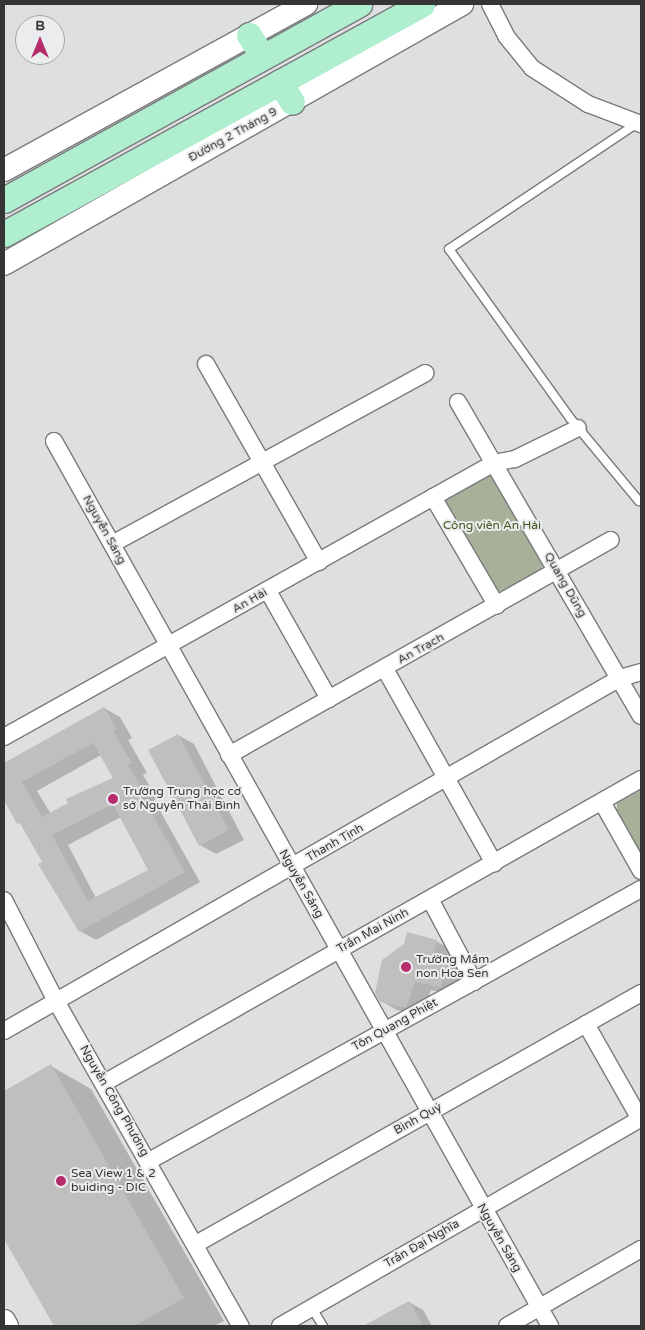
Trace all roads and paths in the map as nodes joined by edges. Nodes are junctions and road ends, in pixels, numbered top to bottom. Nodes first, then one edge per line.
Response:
1 (306, 4) edge
2 (359, 4) edge
3 (422, 4) edge
4 (462, 4) edge
5 (490, 4) edge
6 (250, 34) junction
7 (262, 56) junction
8 (286, 92) junction
9 (640, 123) edge
10 (4, 170) edge
11 (4, 200) edge
12 (4, 234) edge
13 (4, 264) edge
14 (206, 364) dead end
15 (425, 373) dead end
16 (458, 402) dead end
17 (578, 428) junction
18 (54, 441) dead end
19 (261, 462) junction
20 (494, 463) junction
21 (433, 497) junction
22 (639, 501) dead end
23 (611, 540) dead end
24 (112, 544) junction
25 (318, 562) junction
26 (558, 573) junction
27 (268, 591) junction
28 (497, 606) junction
29 (169, 647) junction
30 (384, 668) junction
31 (641, 672) edge
32 (620, 678) junction
33 (329, 699) junction
34 (641, 716) edge
35 (4, 737) edge
36 (230, 754) junction
37 (641, 779) edge
38 (445, 781) junction
39 (602, 802) junction
40 (494, 863) junction
41 (291, 868) junction
42 (641, 870) edge
43 (641, 889) edge
44 (430, 899) junction
45 (4, 900) edge
46 (339, 950) junction
47 (474, 982) junction
48 (641, 993) edge
49 (56, 1001) junction
50 (586, 1024) junction
51 (4, 1031) edge
52 (384, 1031) junction
53 (104, 1083) junction
54 (429, 1112) junction
55 (641, 1119) edge
56 (148, 1161) junction
57 (482, 1209) junction
58 (196, 1244) junction
59 (641, 1249) edge
60 (312, 1308) junction
61 (539, 1308) junction
62 (4, 1321) edge
63 (7, 1326) edge
64 (241, 1326) edge
65 (280, 1326) edge
66 (323, 1326) edge
67 (507, 1326) edge
68 (550, 1326) edge

1 - 6 main road
2 - 7 main road
3 - 8 main road, Đường 2 Tháng 9
4 - 8 main road, Đường 2 Tháng 9
5 - 9 street
6 - 7 main road
6 - 10 main road
7 - 11 main road
8 - 12 main road, Đường 2 Tháng 9
8 - 13 main road, Đường 2 Tháng 9
9 - 17 lane
14 - 19 street
15 - 19 street
16 - 20 street, Quang Dũng
17 - 20 street, An Hải
17 - 22 lane
18 - 24 street, Nguyễn Sáng
19 - 24 street
19 - 25 street
20 - 21 street, An Hải
20 - 26 street, Quang Dũng
21 - 25 street, An Hải
21 - 28 street
23 - 26 street, An Trạch
24 - 29 street, Nguyễn Sáng
25 - 27 street, An Hải
26 - 28 street, An Trạch
26 - 32 street, Quang Dũng
27 - 29 street, An Hải
27 - 33 street
28 - 30 street, An Trạch
29 - 35 street, An Hải
29 - 36 street, Nguyễn Sáng
30 - 33 street, An Trạch
30 - 38 street
31 - 32 street, Thanh Tịnh
32 - 34 street, Quang Dũng
32 - 38 street, Thanh Tịnh
33 - 36 street, An Trạch
36 - 41 street, Nguyễn Sáng
37 - 39 street, Trần Mai Ninh
38 - 40 street
38 - 41 street, Thanh Tịnh
39 - 40 street, Trần Mai Ninh
39 - 42 street
40 - 44 street, Trần Mai Ninh
41 - 46 street, Nguyễn Sáng
41 - 49 street, Thanh Tịnh
43 - 47 street, Tôn Quang Phiệt
44 - 46 street, Trần Mai Ninh
44 - 47 street
45 - 49 street, Nguyễn Công Phương
46 - 52 street, Nguyễn Sáng
46 - 53 street, Trần Mai Ninh
47 - 52 street, Tôn Quang Phiệt
48 - 50 street, Bình Quý
49 - 51 street, Thanh Tịnh
49 - 53 street, Nguyễn Công Phương
50 - 54 street, Bình Quý
50 - 55 street
52 - 54 street, Nguyễn Sáng
52 - 56 street, Tôn Quang Phiệt
53 - 56 street, Nguyễn Công Phương
54 - 57 street, Nguyễn Sáng
54 - 58 street, Bình Quý
55 - 57 street, Trần Đại Nghĩa
56 - 58 street, Nguyễn Công Phương
57 - 60 street, Trần Đại Nghĩa
57 - 61 street, Nguyễn Sáng
58 - 64 street, Nguyễn Công Phương
59 - 61 street
60 - 65 street, Trần Đại Nghĩa
60 - 66 lane
61 - 67 street
61 - 68 street, Nguyễn Sáng
62 - 63 main road

